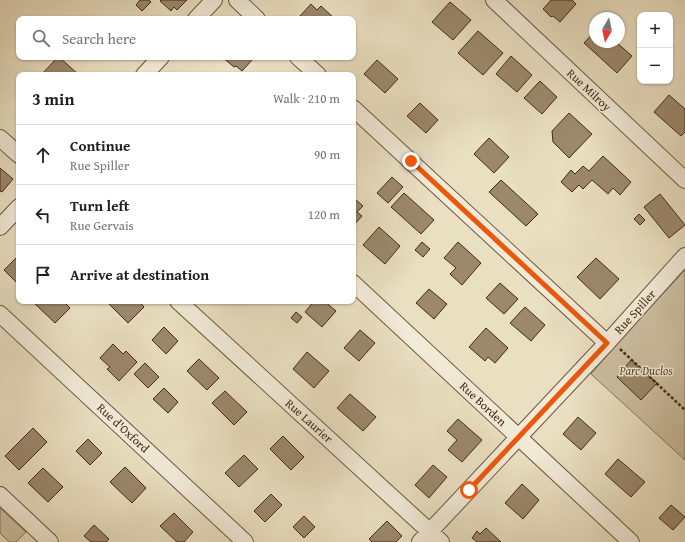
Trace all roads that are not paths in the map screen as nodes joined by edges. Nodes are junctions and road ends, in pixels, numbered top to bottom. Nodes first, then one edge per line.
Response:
1 (214, 0) edge
2 (236, 0) edge
3 (494, 0) edge
4 (199, 16) edge
5 (254, 16) edge
6 (158, 60) edge
7 (301, 60) edge
8 (147, 72) edge
9 (315, 72) edge
10 (356, 111) edge
11 (0, 138) edge
12 (16, 153) edge
13 (685, 180) edge
14 (16, 210) edge
15 (0, 227) edge
16 (685, 256) edge
17 (356, 286) edge
18 (181, 304) edge
19 (0, 314) edge
20 (608, 341) junction
21 (518, 437) junction
22 (0, 495) edge
23 (430, 538) edge
24 (50, 542) edge
25 (245, 542) edge
26 (631, 542) edge

1 - 4 street
2 - 5 street
3 - 13 street, Rue Milroy
6 - 8 street
7 - 9 street
10 - 20 street
11 - 12 street
14 - 15 street
16 - 20 street, Rue Spiller
17 - 21 street, Rue Borden
18 - 23 street, Rue Laurier
19 - 25 street, Rue d'Oxford
20 - 21 street, Rue Spiller
21 - 23 street, Rue Spiller
21 - 26 street, Rue Borden
22 - 24 street

